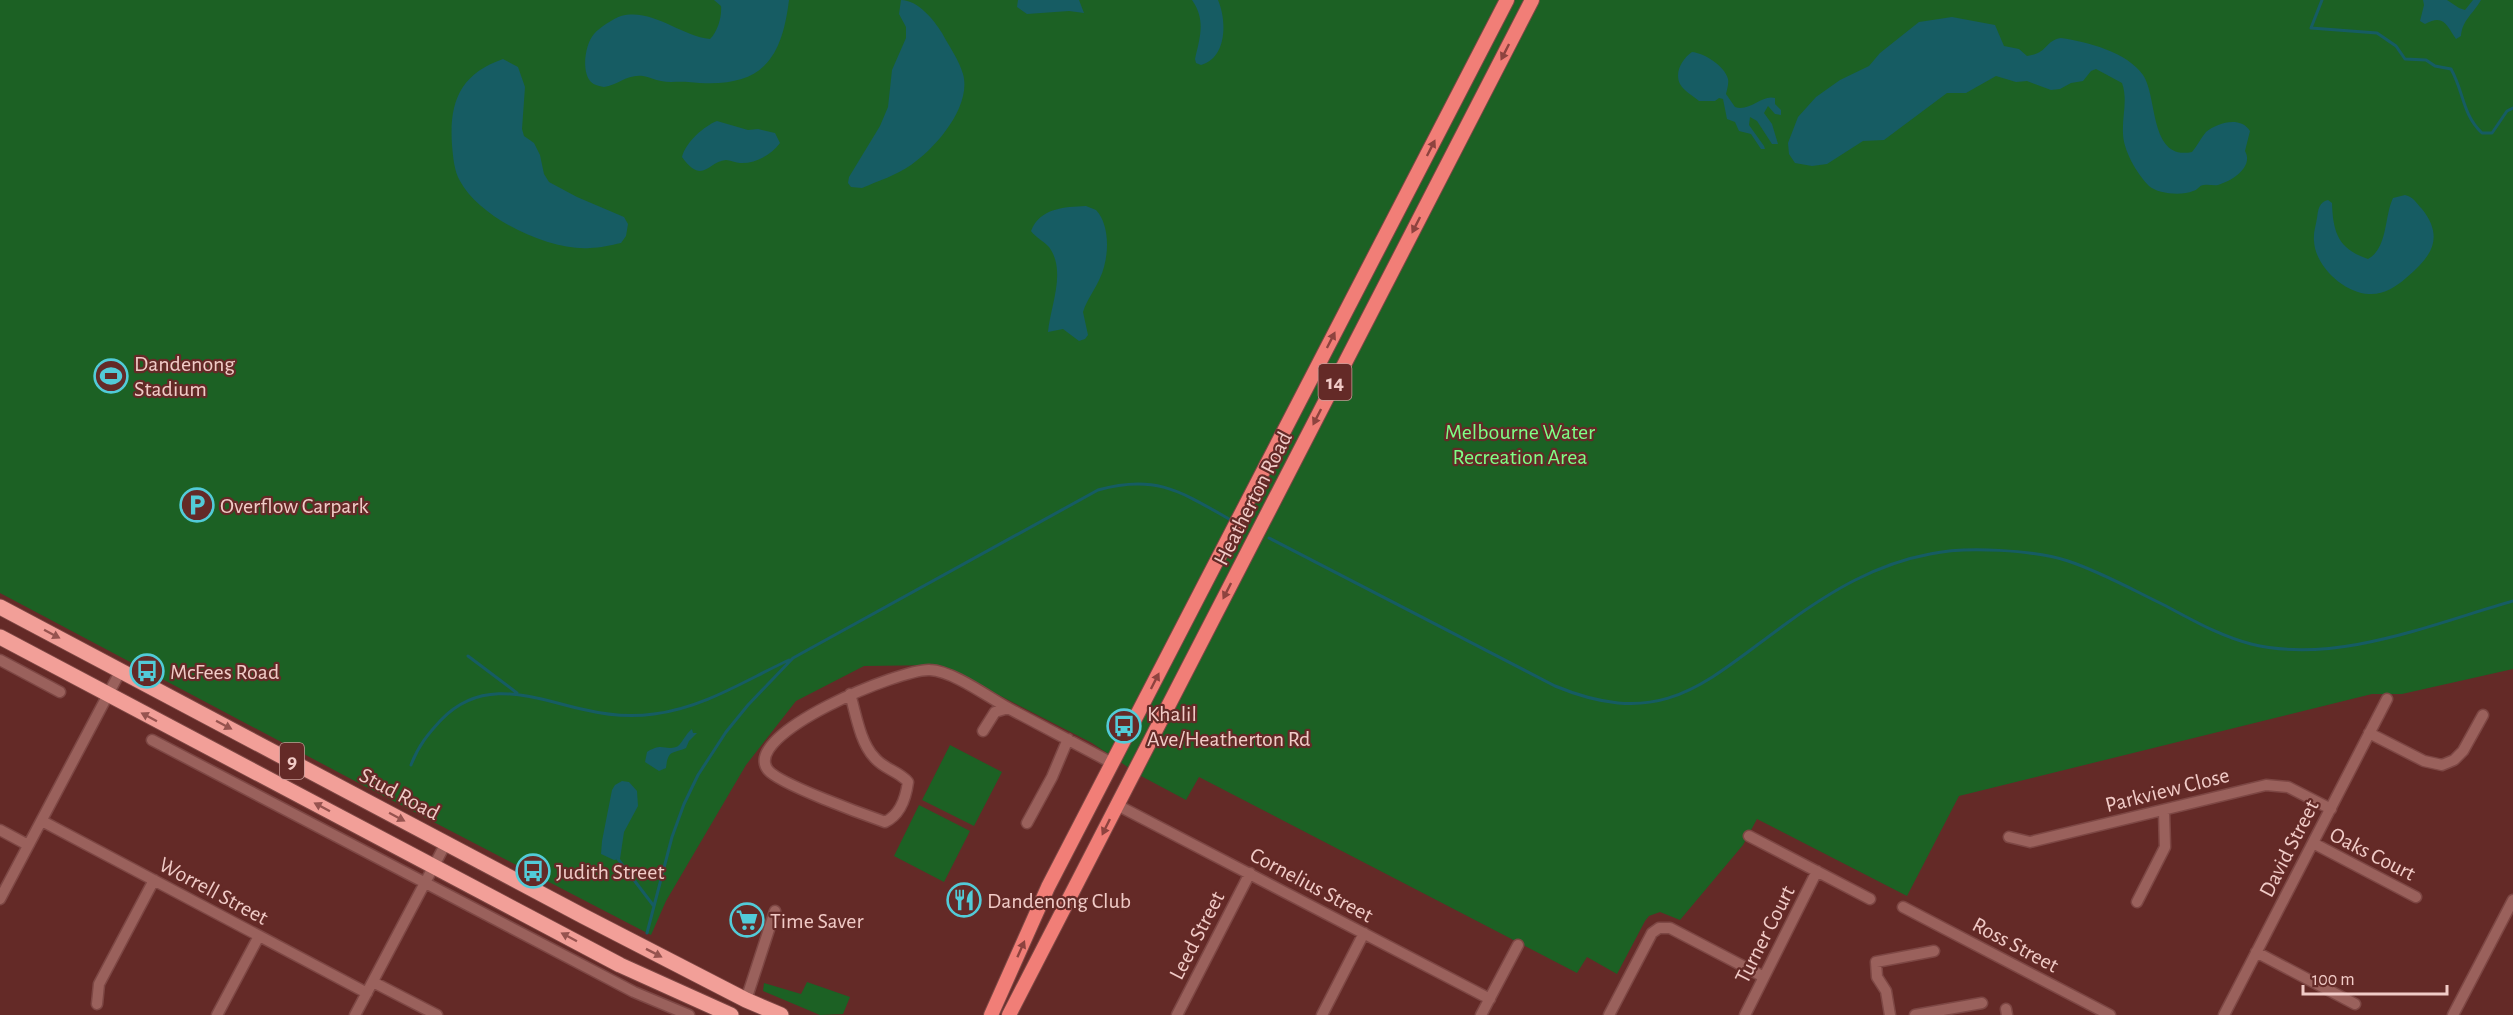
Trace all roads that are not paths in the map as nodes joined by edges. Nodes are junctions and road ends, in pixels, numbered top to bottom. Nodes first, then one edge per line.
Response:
1 (1507, 0) edge
2 (1532, 0) edge
3 (0, 607) edge
4 (0, 637) edge
5 (0, 660) edge
6 (120, 670) junction
7 (60, 692) dead end
8 (850, 694) junction
9 (108, 695) junction
10 (2387, 699) dead end
11 (1008, 708) junction
12 (2482, 715) dead end
13 (983, 731) dead end
14 (2369, 733) junction
15 (1068, 739) junction
16 (152, 740) dead end
17 (1112, 763) junction
18 (1133, 774) junction
19 (1096, 794) junction
20 (1117, 804) junction
21 (2331, 808) junction
22 (2164, 812) junction
23 (42, 821) junction
24 (1027, 824) dead end
25 (0, 830) edge
26 (1749, 836) dead end
27 (2009, 837) dead end
28 (446, 843) junction
29 (2313, 843) junction
30 (28, 845) junction
31 (434, 866) junction
32 (1817, 871) junction
33 (1250, 873) junction
34 (154, 880) junction
35 (426, 883) junction
36 (2416, 897) dead end
37 (1870, 899) dead end
38 (0, 900) edge
39 (2513, 900) edge
40 (2138, 902) dead end
41 (1904, 907) dead end
42 (775, 911) dead end
43 (1364, 933) junction
44 (259, 936) junction
45 (1518, 945) dead end
46 (1934, 951) dead end
47 (2256, 952) junction
48 (1764, 977) junction
49 (373, 982) junction
50 (367, 993) junction
51 (1490, 999) junction
52 (746, 1000) junction
53 (97, 1004) dead end
54 (1982, 1004) dead end
55 (2355, 1004) dead end
56 (1944, 1013) edge
57 (217, 1015) edge
58 (356, 1015) edge
59 (437, 1015) edge
60 (688, 1015) edge
61 (731, 1015) edge
62 (781, 1015) edge
63 (991, 1015) edge
64 (1010, 1015) edge
65 (1177, 1015) edge
66 (1322, 1015) edge
67 (1481, 1015) edge
68 (1609, 1015) edge
69 (1745, 1015) edge
70 (1890, 1015) edge
71 (1915, 1015) edge
72 (2110, 1015) edge
73 (2224, 1015) edge
74 (2453, 1015) edge

17 -> 1 main road, Heatherton Road / 14
2 -> 18 main road, Heatherton Road / 14
3 -> 6 highway, Stud Road / 9
4 - 9 highway, 9
5 - 7 street
6 - 9 street
6 -> 28 highway, Stud Road / 9
8 - 8 street
8 - 11 street
9 - 23 street
31 -> 9 highway, 9
10 - 14 street, David Street
11 - 13 street
11 - 15 street
12 - 14 street
14 - 21 street, David Street
15 - 17 street
15 - 24 street
16 - 35 street
17 - 18 main road
17 - 19 main road, Heatherton Road / 14
18 - 20 main road, Heatherton Road / 14
19 - 20 main road
63 -> 19 main road, Heatherton Road / 14
20 - 33 street, Cornelius Street
20 -> 64 main road, Heatherton Road / 14
21 - 22 street, Parkview Close
21 - 29 street, David Street
22 - 27 street, Parkview Close
22 - 40 street
23 - 30 street
23 - 34 street, Worrell Street
25 - 30 street
26 - 32 street
28 - 31 street
28 -> 52 highway, Stud Road / 9
29 - 36 street, Oaks Court
29 - 47 street, David Street
30 - 38 street
31 - 35 street
61 -> 31 highway, 9
32 - 37 street
32 - 48 street, Turner Court
33 - 43 street, Cornelius Street
33 - 65 street, Leed Street
34 - 44 street, Worrell Street
34 - 53 street
35 - 49 street
35 - 60 street
39 - 74 street
41 - 72 street, Ross Street
42 - 52 street
43 - 51 street, Cornelius Street
43 - 66 street
44 - 50 street, Worrell Street
44 - 57 street
45 - 51 street
46 - 70 street
47 - 55 street
47 - 73 street, David Street
48 - 68 street
48 - 69 street, Turner Court
49 - 50 street
49 - 59 street
50 - 58 street
51 - 67 street
52 - 62 highway, Stud Road / 9
54 - 56 street
56 - 71 street

